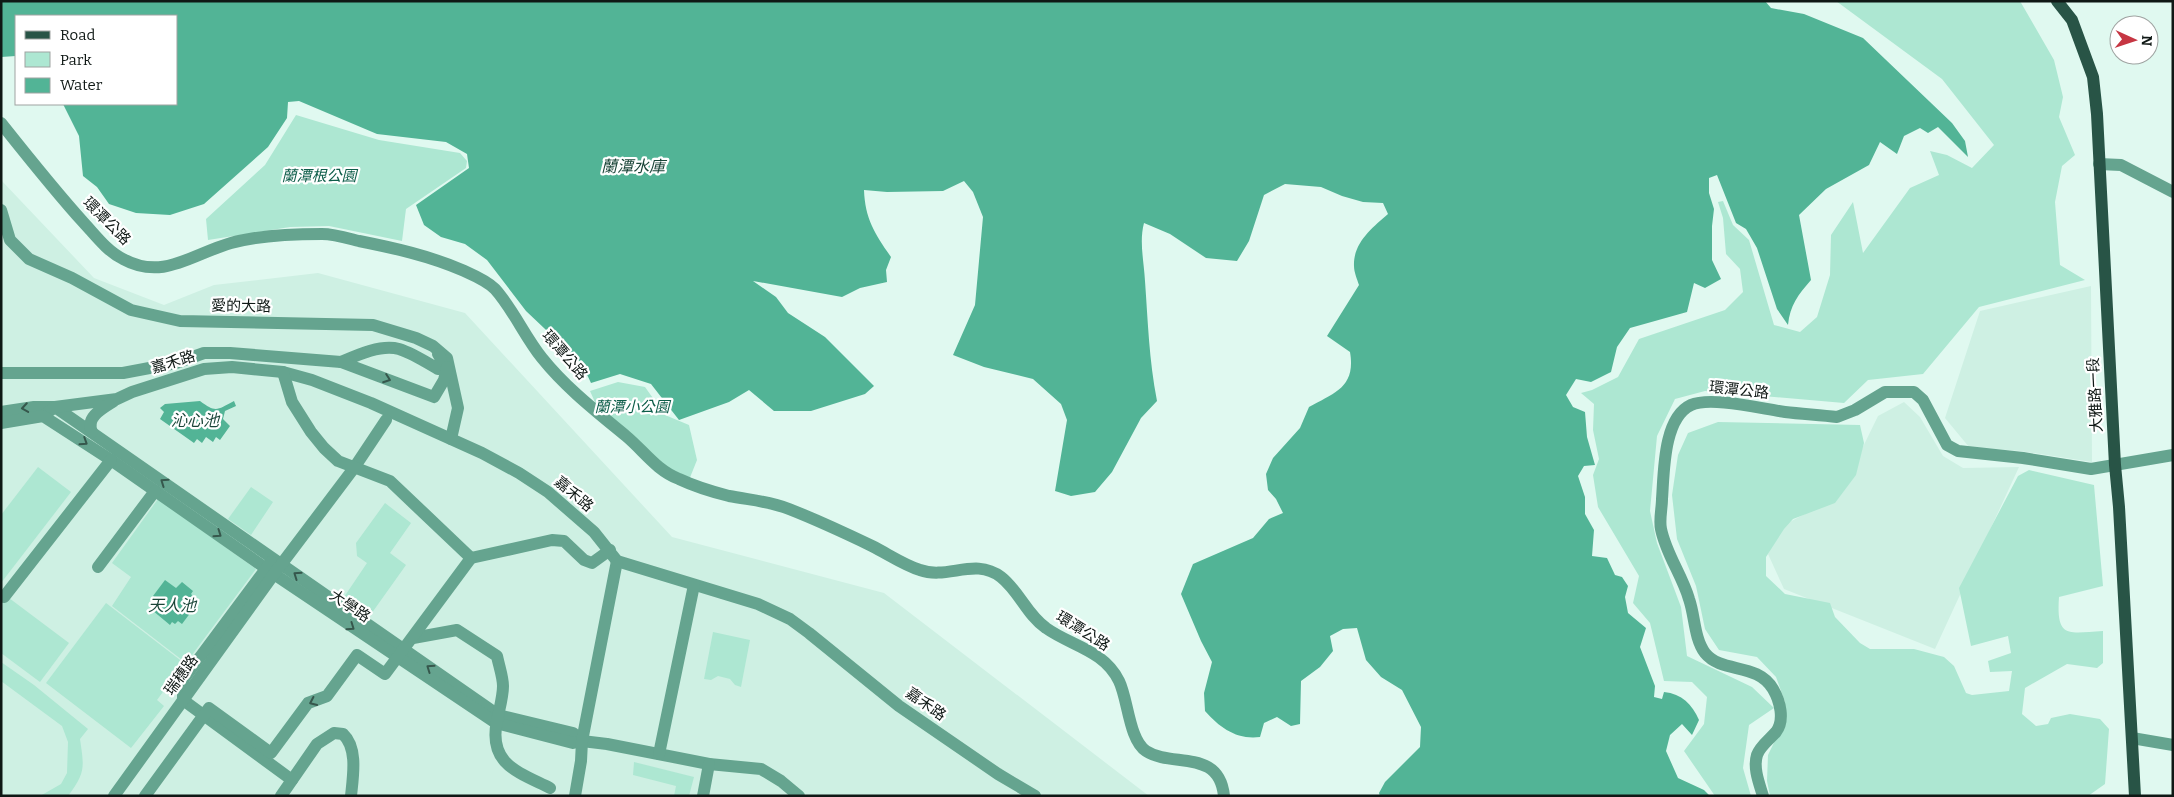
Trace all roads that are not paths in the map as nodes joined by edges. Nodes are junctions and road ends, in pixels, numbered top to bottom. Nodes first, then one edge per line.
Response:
1 (2057, 1) edge
2 (1, 123) edge
3 (2099, 164) junction
4 (2173, 192) edge
5 (1, 210) edge
6 (434, 346) junction
7 (447, 358) junction
8 (341, 362) junction
9 (283, 372) junction
10 (1, 373) edge
11 (117, 399) junction
12 (56, 407) junction
13 (1, 412) edge
14 (43, 416) junction
15 (386, 420) dead end
16 (1, 422) edge
17 (92, 432) junction
18 (451, 439) junction
19 (2173, 455) edge
20 (111, 460) junction
21 (2115, 465) junction
22 (354, 468) junction
23 (155, 491) junction
24 (613, 556) junction
25 (471, 558) junction
26 (98, 567) dead end
27 (274, 567) junction
28 (694, 585) junction
29 (4, 597) dead end
30 (413, 638) junction
31 (401, 654) junction
32 (183, 700) junction
33 (204, 716) junction
34 (497, 719) junction
35 (2132, 738) junction
36 (582, 741) junction
37 (2173, 745) edge
38 (659, 754) junction
39 (709, 764) junction
40 (292, 780) junction
41 (550, 788) dead end
42 (148, 795) edge
43 (114, 796) edge
44 (281, 796) edge
45 (351, 796) edge
46 (575, 796) edge
47 (703, 796) edge
48 (799, 796) edge
49 (1034, 796) edge
50 (1224, 796) edge
51 (1763, 796) edge
52 (2135, 796) edge

1 - 3 main road, 大雅路一段
2 - 50 street, 環潭公路
3 - 4 street
3 - 21 main road, 大雅路一段
5 - 6 street, 愛的大路
6 - 7 street, 愛的大路
6 - 8 street
8 -> 7 street
7 - 18 street
8 - 10 street
9 - 11 street, 嘉禾路
9 - 18 street, 嘉禾路
9 - 22 street
11 - 12 street, 嘉禾路
11 - 17 street
12 -> 13 street
12 - 14 street, 嘉禾路
12 - 17 street
14 - 16 street
14 -> 20 street, 大學路
15 - 22 street, 瑞穗路
27 -> 17 street
18 - 24 street, 嘉禾路
19 - 21 street
20 - 23 street, 大學路
20 - 29 street
21 - 35 main road, 大雅路一段
21 - 51 street, 環潭公路
22 - 25 street
22 - 27 street, 瑞穗路
23 - 26 street
23 -> 27 street, 大學路
24 - 25 street
24 - 28 street, 嘉禾路
24 - 36 street
25 - 30 street
27 - 31 street, 大學路
27 - 32 street, 瑞穗路
28 - 38 street
28 - 49 street, 嘉禾路
30 - 31 street
30 - 34 street
31 -> 33 street
31 - 34 street, 大學路
32 - 33 street
32 - 43 street, 瑞穗路
33 - 40 street
33 - 42 street
34 - 36 street
34 - 41 street
35 - 37 street
35 - 52 main road, 大雅路一段
36 - 38 street
36 - 46 street
38 - 39 street
39 - 47 street
39 - 48 street
40 - 44 street
40 - 45 street

